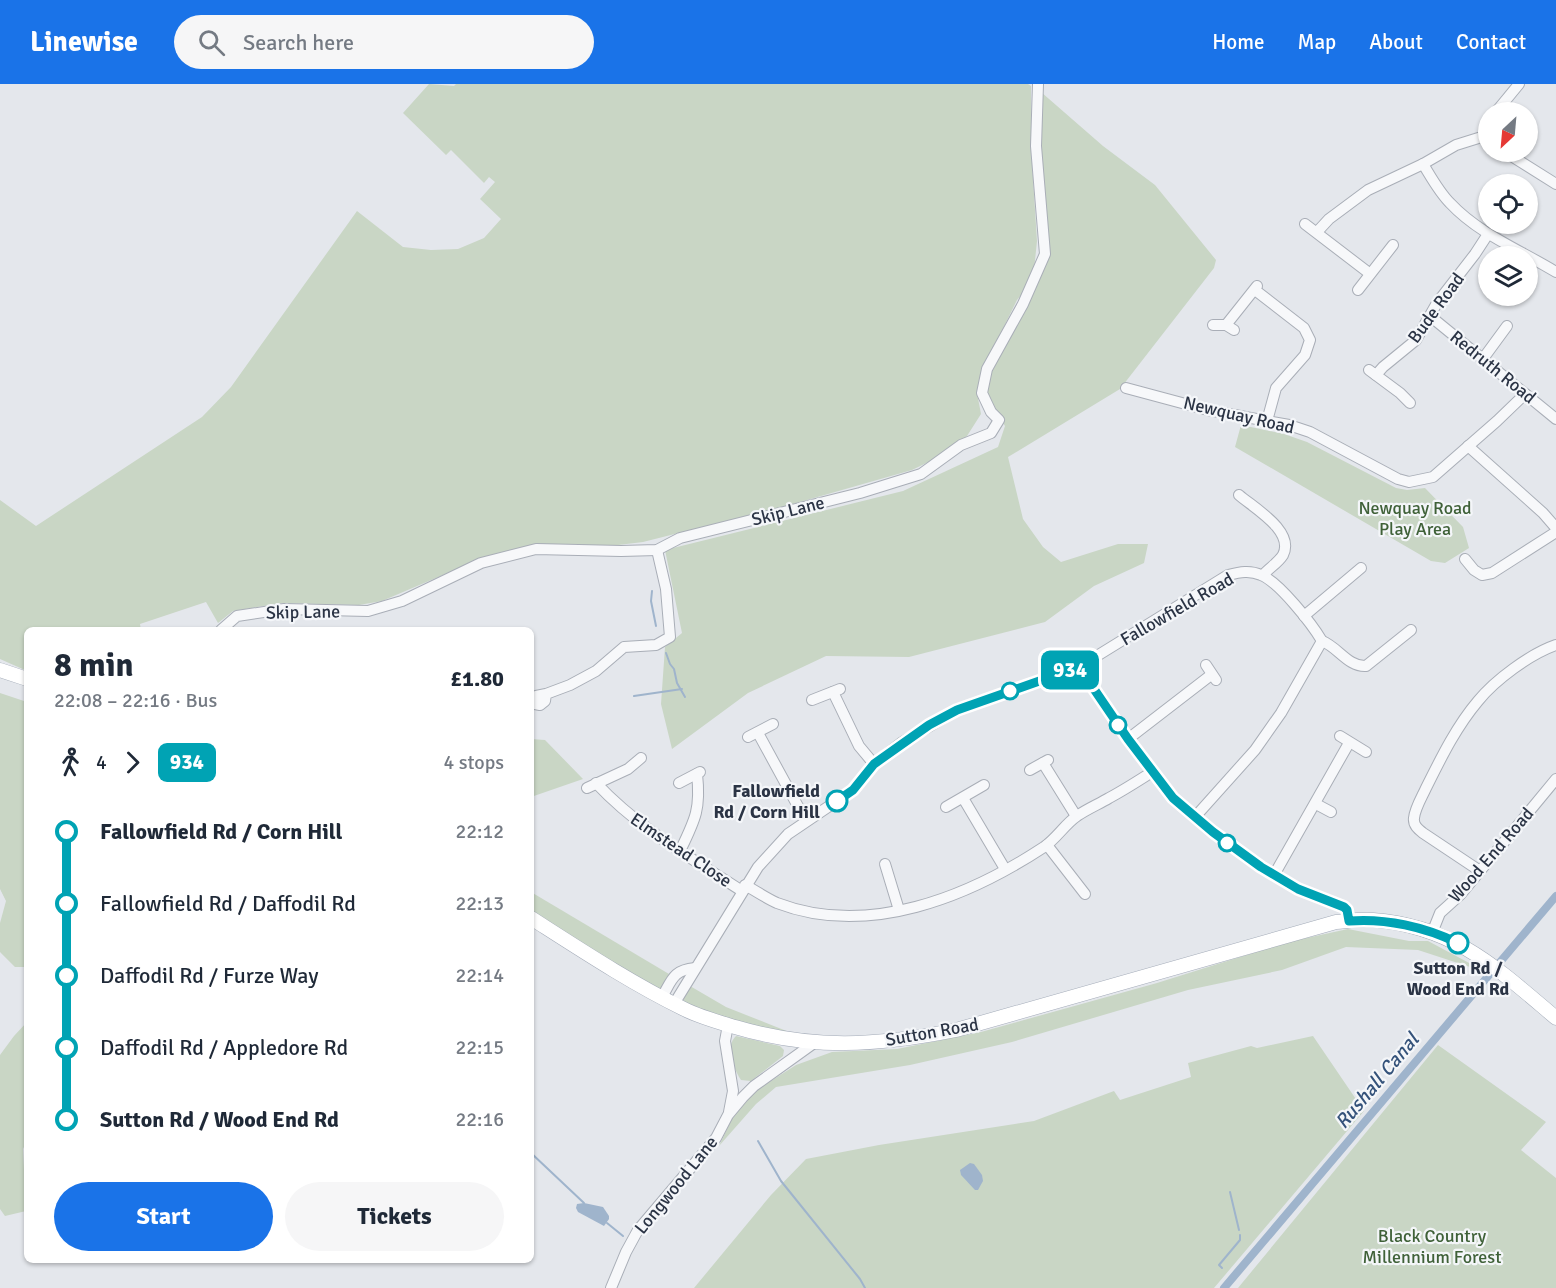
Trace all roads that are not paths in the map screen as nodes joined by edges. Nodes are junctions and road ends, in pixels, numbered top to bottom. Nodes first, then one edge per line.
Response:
1 (1519, 84) edge
2 (1037, 85) edge
3 (1504, 102) edge
4 (1478, 138) edge
5 (1521, 162) edge
6 (1423, 164) junction
7 (1556, 184) edge
8 (1305, 224) dead end
9 (1478, 226) edge
10 (1317, 232) junction
11 (1488, 234) joint
12 (1394, 245) dead end
13 (1556, 272) edge
14 (1369, 273) junction
15 (1358, 290) dead end
16 (1430, 316) junction
17 (1213, 325) dead end
18 (1507, 326) dead end
19 (1482, 358) junction
20 (1126, 388) dead end
21 (1525, 394) junction
22 (1409, 403) dead end
23 (1556, 419) edge
24 (1267, 421) junction
25 (1468, 446) junction
26 (1237, 495) dead end
27 (1556, 530) edge
28 (657, 550) junction
29 (1465, 558) dead end
30 (1361, 568) dead end
31 (1263, 575) junction
32 (1304, 616) junction
33 (224, 627) edge
34 (1404, 632) dead end
35 (1322, 642) junction
36 (1556, 645) edge
37 (1079, 667) junction
38 (0, 670) edge
39 (1211, 673) dead end
40 (24, 678) edge
41 (546, 694) dead end
42 (812, 700) dead end
43 (773, 724) dead end
44 (1340, 736) dead end
45 (1128, 739) junction
46 (1349, 743) junction
47 (1366, 752) dead end
48 (641, 758) dead end
49 (874, 764) junction
50 (1030, 770) dead end
51 (1152, 772) junction
52 (1556, 779) edge
53 (679, 783) dead end
54 (984, 785) dead end
55 (963, 798) junction
56 (1316, 804) junction
57 (945, 807) dead end
58 (1331, 812) dead end
59 (1076, 816) junction
60 (1195, 817) junction
61 (806, 821) junction
62 (1047, 845) junction
63 (680, 851) junction
64 (885, 863) dead end
65 (1005, 869) junction
66 (1480, 871) junction
67 (1274, 875) junction
68 (744, 888) junction
69 (1086, 896) dead end
70 (899, 910) junction
71 (534, 920) edge
72 (1349, 921) junction
73 (1432, 933) junction
74 (668, 1000) junction
75 (1556, 1018) edge
76 (728, 1025) junction
77 (814, 1043) junction
78 (732, 1080) junction
79 (754, 1086) junction
80 (728, 1115) junction
81 (611, 1288) edge

1 - 3 street
2 - 28 street, Skip Lane
4 - 6 street
5 - 7 street
6 - 9 street
6 - 10 street
8 - 10 street
10 - 14 street
11 - 13 street
11 - 16 street, Bude Road
12 - 14 street
14 - 15 street
16 - 19 street, Redruth Road
16 - 22 street, Bude Road
17 - 24 street
18 - 19 street
19 - 21 street, Redruth Road
20 - 24 street, Newquay Road
21 - 23 street, Redruth Road
21 - 25 street, Newquay Road
24 - 25 street, Newquay Road
25 - 27 street
26 - 31 street
27 - 29 street
28 - 33 street, Skip Lane
28 - 41 street
30 - 32 street
31 - 32 street
31 - 37 street, Fallowfield Road
32 - 35 street
34 - 35 street
35 - 60 street
36 - 66 street
37 - 45 street
37 - 49 street, Fallowfield Road
38 - 40 main road
39 - 45 street
42 - 49 street
43 - 61 street
44 - 46 street
45 - 51 street
46 - 47 street
46 - 56 street
48 - 63 street, Elmstead Close
49 - 61 street, Fallowfield Road
50 - 59 street
51 - 59 street, Elmstead Close
51 - 60 street
52 - 66 street, Wood End Road
53 - 63 street
54 - 55 street
55 - 57 street
55 - 65 street
56 - 58 street
56 - 67 street
59 - 62 street, Elmstead Close
60 - 67 street
61 - 68 street, Fallowfield Road
62 - 65 street, Elmstead Close
62 - 69 street
63 - 68 street, Elmstead Close
64 - 70 street
65 - 70 street, Elmstead Close
66 - 73 street, Wood End Road
67 - 72 street
68 - 70 street, Elmstead Close
68 - 74 street, Fallowfield Road
71 - 74 main road, Sutton Road
72 - 73 main road, Sutton Road
72 - 77 main road, Sutton Road
73 - 75 main road, Sutton Road
74 - 76 main road, Sutton Road
76 - 77 main road, Sutton Road
76 - 78 street, Longwood Lane
77 - 79 street, Longwood Lane
78 - 79 street
78 - 80 street, Longwood Lane
79 - 80 street, Longwood Lane
80 - 81 street, Longwood Lane

